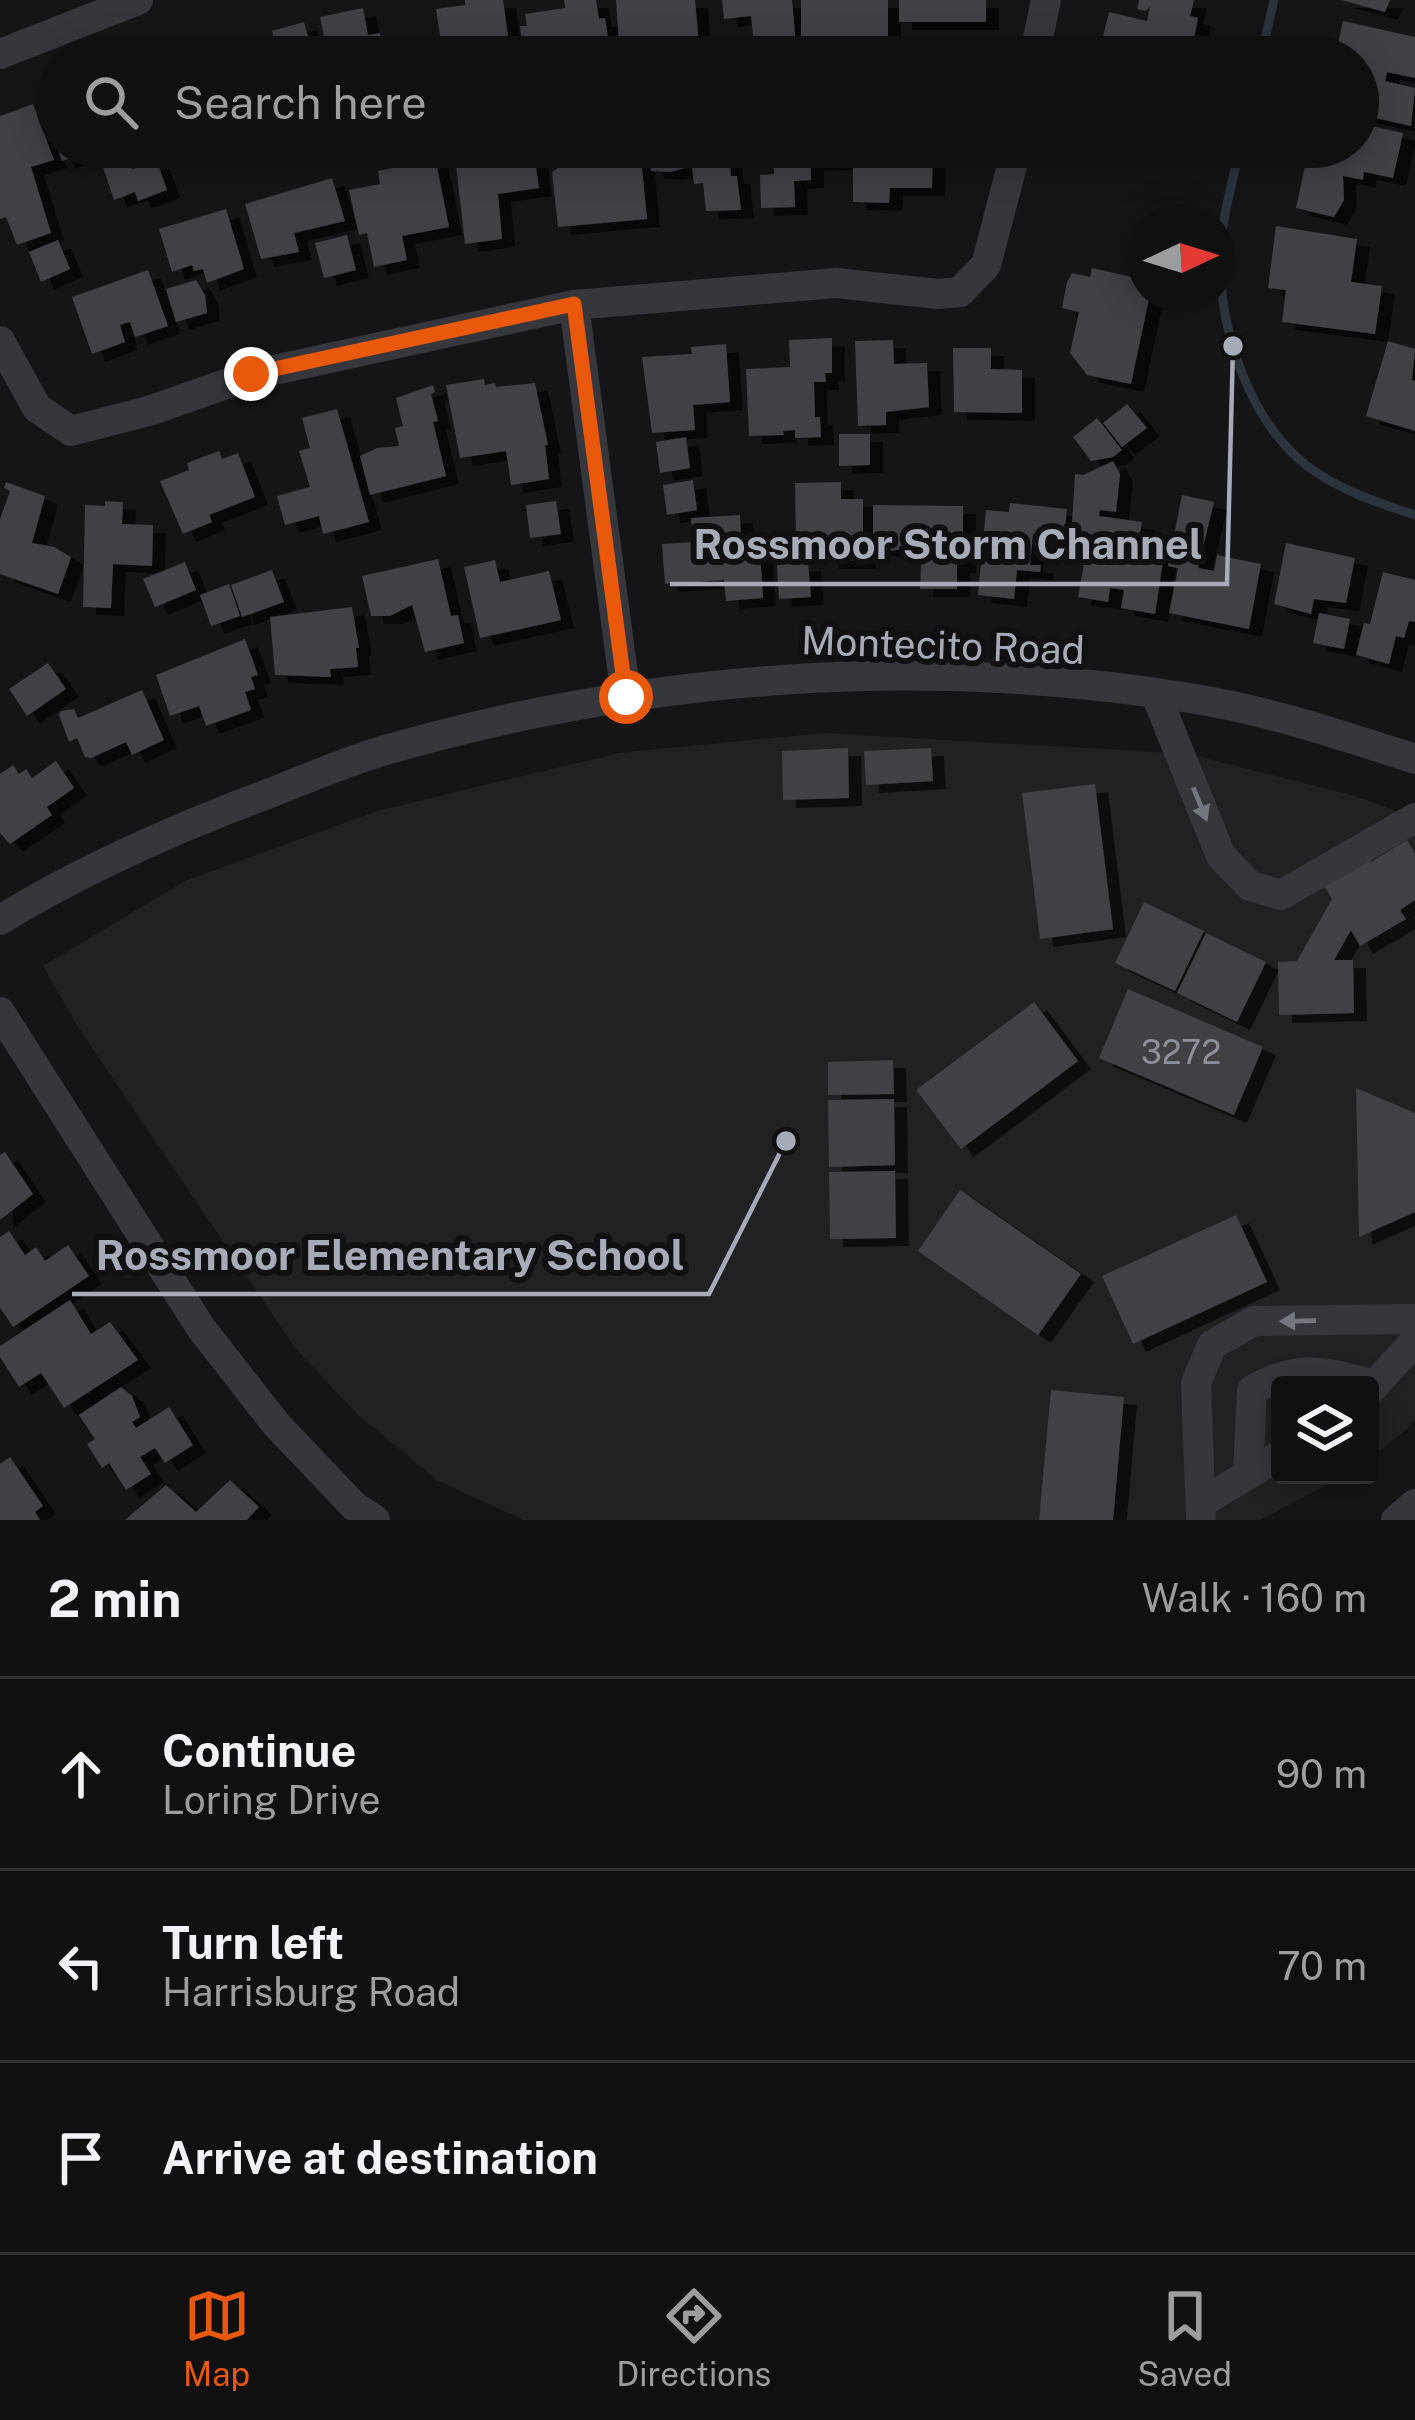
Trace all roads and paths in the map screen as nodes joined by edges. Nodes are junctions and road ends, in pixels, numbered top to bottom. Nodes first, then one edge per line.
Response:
1 (138, 0) edge
2 (1046, 0) edge
3 (44, 36) edge
4 (1038, 36) edge
5 (36, 39) edge
6 (0, 53) edge
7 (1011, 168) edge
8 (574, 304) junction
9 (0, 340) edge
10 (1156, 695) junction
11 (626, 697) junction
12 (1415, 759) edge
13 (1415, 818) edge
14 (0, 920) edge
15 (0, 1012) edge
16 (1415, 1319) edge
17 (1415, 1342) edge
18 (1277, 1376) edge
19 (1338, 1376) edge
20 (1271, 1379) edge
21 (1379, 1380) edge
22 (1271, 1460) edge
23 (1248, 1474) junction
24 (1415, 1504) edge
25 (1201, 1512) edge
26 (375, 1520) edge
27 (1396, 1520) edge

1 - 3 street
2 - 4 street
5 - 6 street
7 - 8 street
8 - 9 street
8 - 11 street
10 - 11 street, Montecito Road
10 - 12 street, Montecito Road
10 -> 13 street
11 - 14 street, Montecito Road
15 - 26 street
16 -> 25 street
17 - 21 street
18 - 19 street
20 - 23 street
22 - 23 street
23 - 25 street
24 - 27 street

